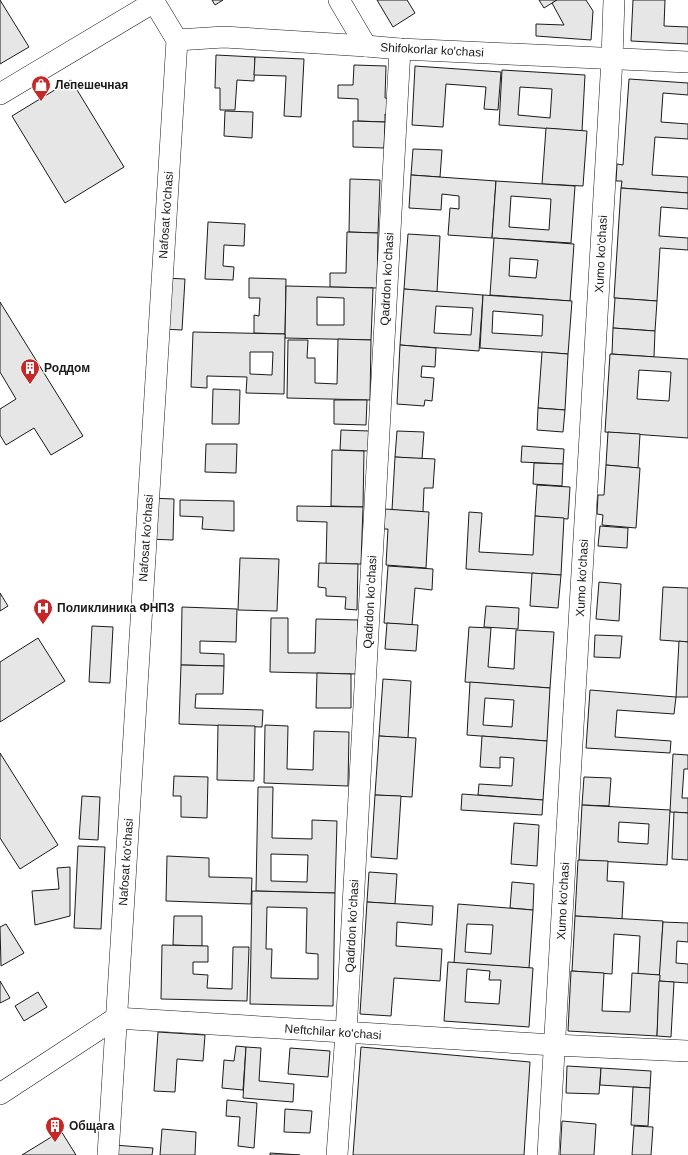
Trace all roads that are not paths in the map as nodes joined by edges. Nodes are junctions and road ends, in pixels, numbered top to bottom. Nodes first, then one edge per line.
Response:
1 (339, 0) edge
2 (154, 1) edge
3 (611, 4) edge
4 (177, 40) junction
5 (366, 46) junction
6 (400, 49) junction
7 (612, 59) junction
8 (688, 62) edge
9 (0, 94) edge
10 (116, 1018) junction
11 (346, 1033) junction
12 (554, 1046) junction
13 (688, 1051) edge
14 (0, 1094) edge
15 (108, 1155) edge
16 (337, 1155) edge
17 (548, 1155) edge

1 - 5 street
2 - 4 street
2 - 9 street
3 - 7 street, Xumo ko'chasi
4 - 5 street, Shifokorlar ko'chasi
4 - 10 street, Nafosat ko'chasi
5 - 6 street, Shifokorlar ko'chasi
6 - 7 street, Shifokorlar ko'chasi
6 - 11 street, Qadrdon koʻchasi
7 - 8 street, Shifokorlar ko'chasi
7 - 12 street, Xumo ko'chasi
10 - 11 street, Neftchilar ko'chasi
10 - 14 street
10 - 15 street, Nafosat ko'chasi
11 - 12 street, Neftchilar ko'chasi
11 - 16 street, Qadrdon koʻchasi
12 - 13 street, Neftchilar ko'chasi
12 - 17 street, Xumo ko'chasi

